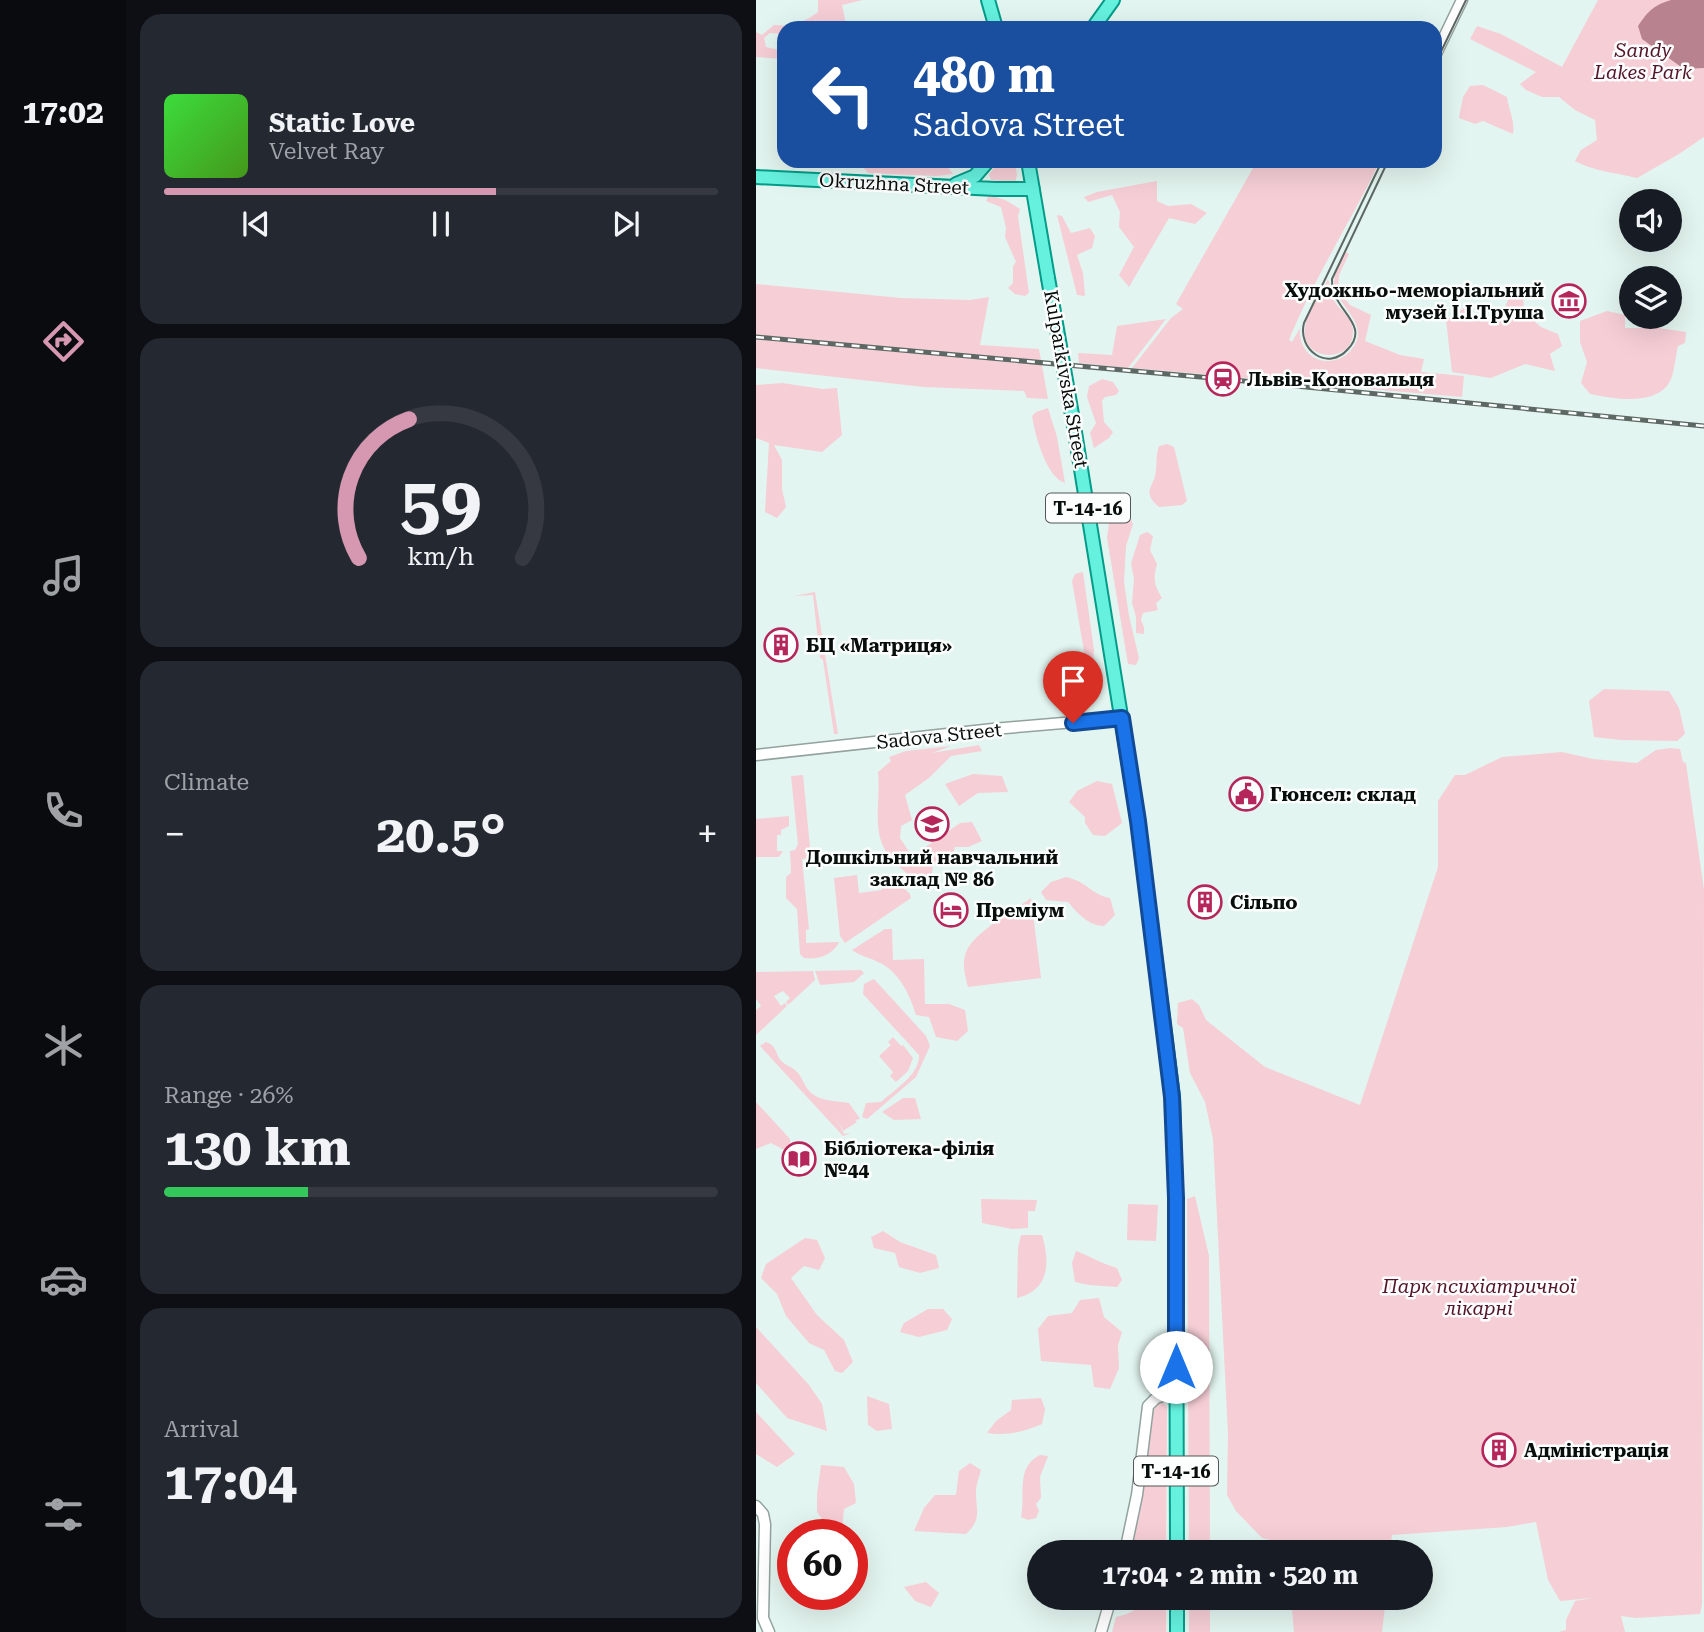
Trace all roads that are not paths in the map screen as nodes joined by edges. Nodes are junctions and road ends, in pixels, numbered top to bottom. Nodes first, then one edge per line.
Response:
1 (988, 0) edge
2 (1462, 0) edge
3 (1112, 2) edge
4 (994, 21) edge
5 (1098, 21) edge
6 (1442, 41) edge
7 (982, 168) edge
8 (986, 168) edge
9 (1028, 168) edge
10 (756, 177) edge
11 (949, 186) junction
12 (995, 189) junction
13 (1033, 189) junction
14 (1122, 718) junction
15 (756, 755) edge
16 (1176, 1391) junction
17 (756, 1506) edge
18 (1128, 1540) edge
19 (1177, 1540) edge
20 (1107, 1610) edge
21 (1177, 1610) edge
22 (769, 1632) edge
23 (1101, 1632) edge
24 (1177, 1632) edge

1 - 4 main road
2 - 6 street
3 - 5 main road
7 - 11 main road
8 - 12 main road
9 - 13 main road, Kulparkivska Street / Т-14-16
10 - 11 main road, Okruzhna Street
11 - 12 main road, Okruzhna Street
12 - 13 main road, Okruzhna Street
13 - 14 main road, Kulparkivska Street / Т-14-16, bridge
14 - 15 street, Sadova Street
14 - 16 main road, Kulparkivska Street / Т-14-16
16 - 18 street
16 - 19 main road, Kulparkivska Street / Т-14-16
17 - 22 street
20 - 23 street
21 - 24 main road

